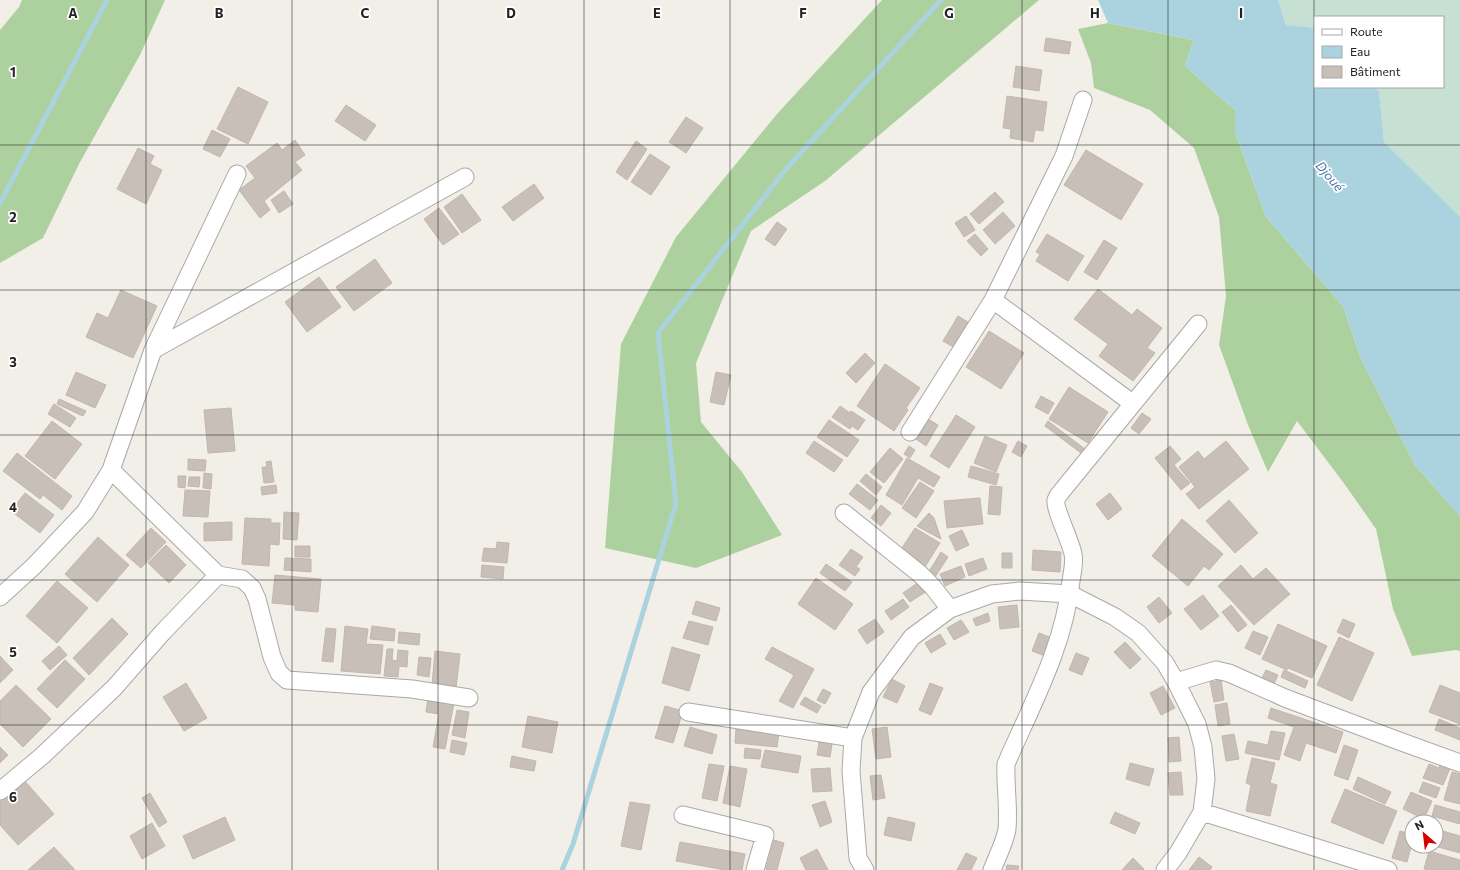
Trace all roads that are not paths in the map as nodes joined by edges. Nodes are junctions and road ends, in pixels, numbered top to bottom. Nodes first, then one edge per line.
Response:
1 (1083, 100) dead end
2 (237, 174) dead end
3 (465, 177) dead end
4 (994, 300) junction
5 (1198, 324) dead end
6 (153, 350) junction
7 (1132, 403) junction
8 (910, 432) dead end
9 (110, 470) junction
10 (844, 513) dead end
11 (218, 575) junction
12 (1070, 594) junction
13 (0, 598) edge
14 (950, 610) junction
15 (1176, 682) junction
16 (470, 698) dead end
17 (688, 712) dead end
18 (853, 738) junction
19 (1460, 763) edge
20 (0, 791) edge
21 (1202, 812) junction
22 (683, 815) dead end
23 (754, 870) edge
24 (865, 870) edge
25 (992, 870) edge
26 (1165, 870) edge
27 (1388, 870) edge

1 - 4 street
2 - 6 street
3 - 6 street
4 - 7 street
4 - 8 street
5 - 7 street
6 - 9 street
7 - 12 street
9 - 11 street
9 - 13 street
10 - 14 street
11 - 16 street
11 - 20 street
12 - 14 street
12 - 15 street
12 - 25 street
14 - 18 street
15 - 19 street
15 - 21 street
17 - 18 street
18 - 24 street
21 - 26 street
21 - 27 street
22 - 23 street

